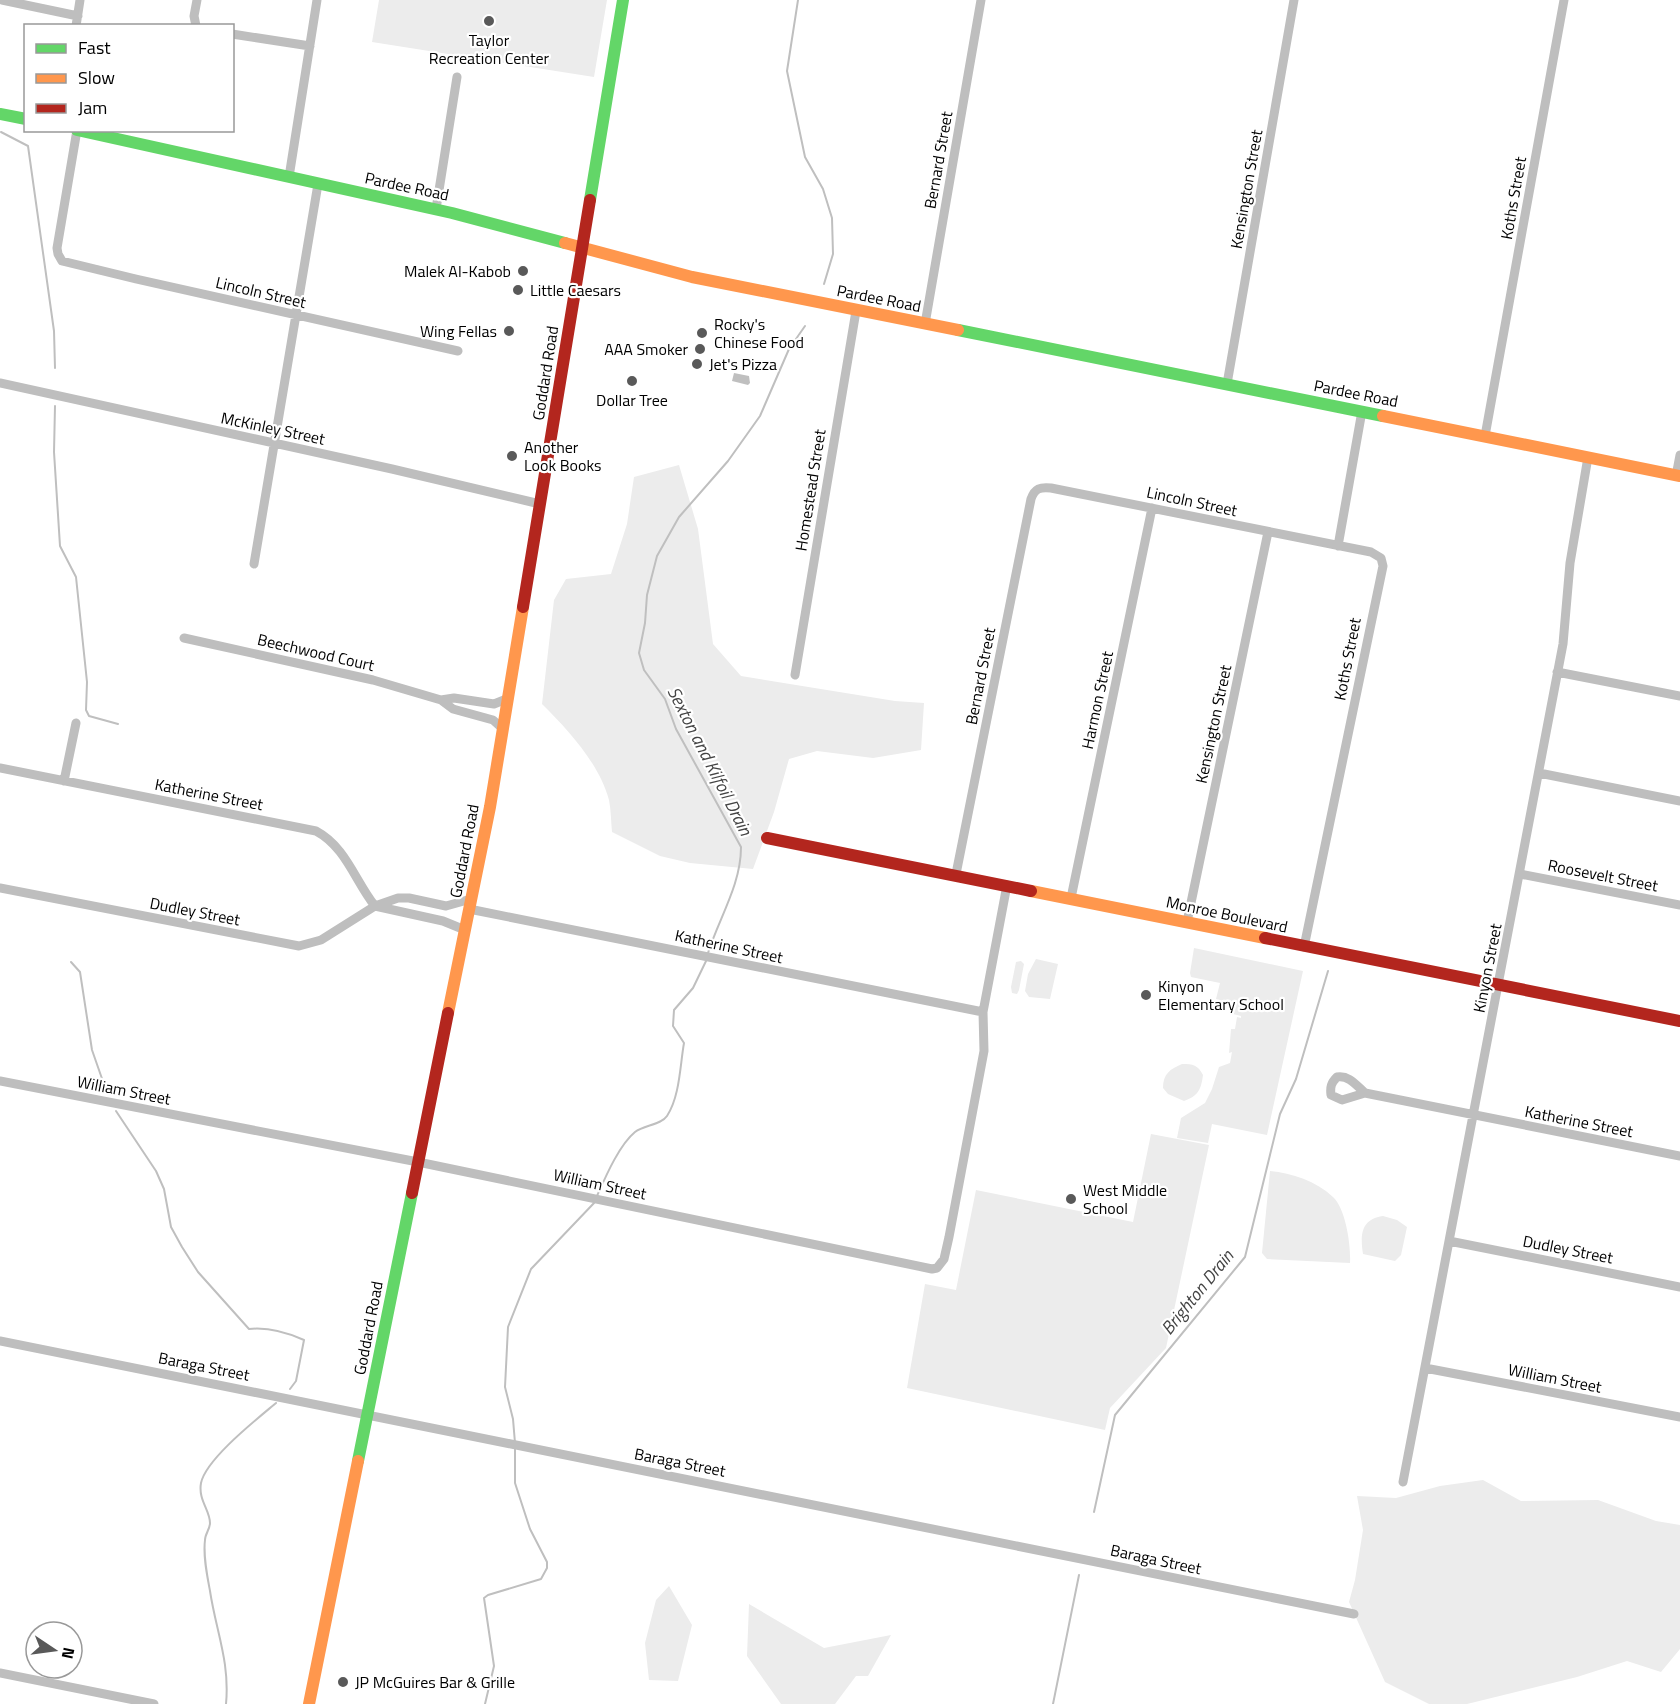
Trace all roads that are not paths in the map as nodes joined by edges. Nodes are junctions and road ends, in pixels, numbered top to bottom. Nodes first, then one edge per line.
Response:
1 (2, 0) edge
2 (80, 0) edge
3 (197, 0) edge
4 (317, 0) edge
5 (623, 0) edge
6 (981, 0) edge
7 (1294, 0) edge
8 (1564, 0) edge
9 (77, 21) edge
10 (196, 24) edge
11 (234, 34) edge
12 (309, 46) junction
13 (457, 77) dead end
14 (0, 114) edge
15 (24, 119) edge
16 (77, 132) edge
17 (86, 132) edge
18 (289, 177) junction
19 (318, 184) junction
20 (436, 210) junction
21 (582, 247) junction
22 (856, 311) junction
23 (295, 315) junction
24 (925, 324) junction
25 (458, 351) dead end
26 (0, 382) edge
27 (1227, 384) junction
28 (1362, 411) junction
29 (1485, 436) junction
30 (274, 444) junction
31 (1680, 455) edge
32 (1588, 457) junction
33 (1678, 476) edge
34 (1040, 488) joint
35 (540, 504) junction
36 (1152, 508) junction
37 (1268, 532) junction
38 (1338, 546) junction
39 (254, 564) dead end
40 (184, 639) dead end
41 (1557, 672) junction
42 (795, 675) dead end
43 (1680, 696) edge
44 (509, 698) junction
45 (441, 700) junction
46 (76, 723) dead end
47 (503, 729) junction
48 (0, 768) edge
49 (1539, 773) junction
50 (64, 781) junction
51 (1680, 801) edge
52 (768, 838) dead end
53 (956, 874) junction
54 (1520, 874) junction
55 (1007, 885) junction
56 (0, 888) edge
57 (1071, 898) junction
58 (470, 904) junction
59 (1680, 905) edge
60 (375, 906) junction
61 (1187, 922) junction
62 (465, 930) junction
63 (1304, 947) junction
64 (1499, 986) junction
65 (983, 1012) junction
66 (1680, 1021) edge
67 (0, 1081) edge
68 (1365, 1093) dead end
69 (1473, 1115) junction
70 (1680, 1156) edge
71 (418, 1162) junction
72 (1449, 1242) junction
73 (1680, 1287) edge
74 (0, 1341) edge
75 (1425, 1368) junction
76 (367, 1416) junction
77 (1680, 1417) edge
78 (1403, 1482) dead end
79 (1354, 1614) dead end
80 (0, 1673) edge
81 (154, 1704) edge
82 (309, 1704) edge

1 - 9 street
2 - 9 street
3 - 10 street
4 - 12 street
5 - 21 main road, Goddard Road
6 - 24 street, Bernard Street
7 - 27 street, Kensington Street
8 - 29 street, Koths Street
11 - 12 street
12 - 18 street
13 - 20 street
14 - 15 main road
16 - 23 street, Lincoln Street
17 - 18 main road, Pardee Road
18 - 19 main road, Pardee Road
19 - 20 main road, Pardee Road
19 - 23 street
20 - 21 main road, Pardee Road
21 - 22 main road, Pardee Road
21 - 35 main road, Goddard Road
22 - 24 main road, Pardee Road
22 - 42 street, Homestead Street
23 - 25 street, Lincoln Street
23 - 30 street
24 - 27 main road, Pardee Road
26 - 30 street, McKinley Street
27 - 28 main road, Pardee Road
28 - 29 main road, Pardee Road
28 - 38 street
29 - 32 main road, Pardee Road
30 - 35 street, McKinley Street
30 - 39 street
31 - 33 street
32 - 33 main road, Pardee Road
32 - 41 street, Kinyon Street
34 - 36 street, Lincoln Street
34 - 53 street, Bernard Street
35 - 44 main road, Goddard Road
36 - 37 street, Lincoln Street
36 - 57 street, Harmon Street
37 - 38 street, Lincoln Street
37 - 61 street, Kensington Street
38 - 63 street, Koths Street
40 - 45 street, Beechwood Court
41 - 43 street
41 - 49 street, Kinyon Street
44 - 45 street, Beechwood Court
44 - 47 main road, Goddard Road
45 - 47 street, Beechwood Court
46 - 50 street
47 - 58 main road, Goddard Road
48 - 50 street, Katherine Street
49 - 51 street
49 - 54 street, Kinyon Street
50 - 60 street, Katherine Street
52 - 53 main road, Monroe Boulevard
53 - 55 main road, Monroe Boulevard
54 - 59 street, Roosevelt Street
54 - 64 street, Kinyon Street
55 - 57 main road, Monroe Boulevard
55 - 65 street
56 - 60 street, Dudley Street
57 - 61 main road, Monroe Boulevard
58 - 60 street, Katherine Street
58 - 62 main road, Goddard Road
58 - 65 street, Katherine Street
60 - 62 street
61 - 63 main road, Monroe Boulevard
62 - 71 main road, Goddard Road
63 - 64 main road, Monroe Boulevard
64 - 66 main road, Monroe Boulevard
64 - 69 street, Kinyon Street
65 - 71 street, William Street
67 - 71 street, William Street
68 - 69 street, Katherine Street
69 - 70 street, Katherine Street
69 - 72 street, Kinyon Street
71 - 76 main road, Goddard Road
72 - 73 street, Dudley Street
72 - 75 street, Kinyon Street
74 - 76 street, Baraga Street
75 - 77 street, William Street
75 - 78 street, Kinyon Street
76 - 79 street, Baraga Street
76 - 82 main road, Goddard Road
80 - 81 street

